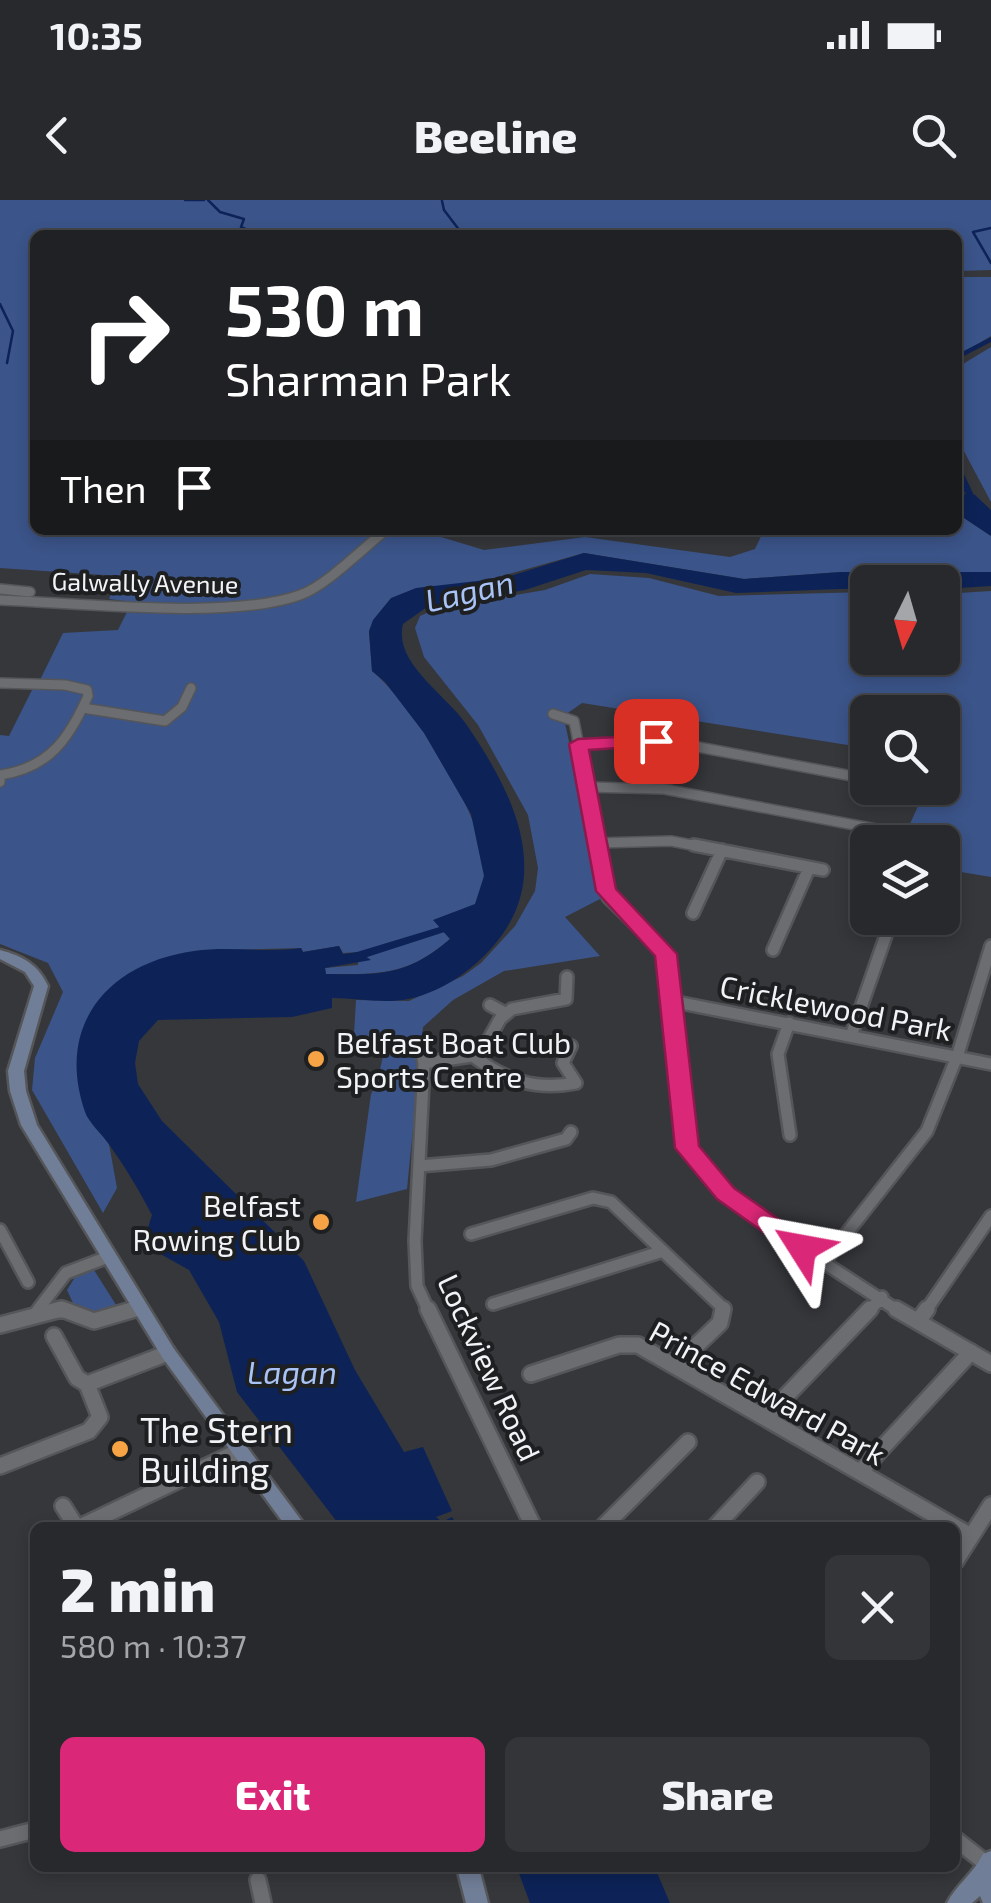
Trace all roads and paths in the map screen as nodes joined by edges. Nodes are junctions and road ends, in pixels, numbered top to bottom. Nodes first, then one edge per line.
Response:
1 (380, 535) edge
2 (0, 588) edge
3 (100, 594) dead end
4 (0, 600) edge
5 (0, 683) edge
6 (190, 688) dead end
7 (83, 708) junction
8 (553, 714) dead end
9 (578, 744) junction
10 (850, 776) edge
11 (0, 782) edge
12 (588, 786) junction
13 (855, 825) edge
14 (598, 843) junction
15 (722, 850) junction
16 (809, 868) junction
17 (823, 870) dead end
18 (693, 913) dead end
19 (886, 935) edge
20 (991, 946) edge
21 (773, 950) dead end
22 (0, 954) edge
23 (567, 978) dead end
24 (671, 1001) junction
25 (490, 1004) dead end
26 (504, 1013) junction
27 (789, 1023) junction
28 (851, 1036) junction
29 (420, 1046) dead end
30 (571, 1046) dead end
31 (473, 1056) junction
32 (957, 1057) junction
33 (424, 1063) junction
34 (991, 1064) edge
35 (571, 1132) dead end
36 (790, 1134) dead end
37 (419, 1166) junction
38 (991, 1216) edge
39 (0, 1230) edge
40 (472, 1234) dead end
41 (660, 1252) junction
42 (108, 1257) junction
43 (824, 1262) junction
44 (28, 1282) dead end
45 (882, 1298) junction
46 (493, 1304) dead end
47 (139, 1308) junction
48 (37, 1311) junction
49 (920, 1320) junction
50 (0, 1325) edge
51 (54, 1336) dead end
52 (971, 1352) junction
53 (168, 1353) junction
54 (991, 1364) edge
55 (676, 1365) junction
56 (531, 1374) dead end
57 (87, 1384) junction
58 (766, 1416) junction
59 (688, 1442) dead end
60 (239, 1450) junction
61 (0, 1466) edge
62 (861, 1471) junction
63 (758, 1482) dead end
64 (991, 1505) edge
65 (63, 1506) dead end
66 (74, 1522) edge
67 (90, 1522) edge
68 (293, 1522) edge
69 (531, 1522) edge
70 (608, 1522) edge
71 (720, 1522) edge
72 (948, 1522) edge
73 (960, 1529) edge
74 (972, 1536) junction
75 (960, 1554) edge
76 (30, 1831) edge
77 (0, 1838) edge
78 (960, 1844) edge
79 (469, 1872) edge
80 (988, 1875) edge
81 (258, 1880) dead end
82 (258, 1902) edge
83 (477, 1903) edge
84 (958, 1903) edge

1 - 4 street, Galwally Avenue
2 - 3 street
5 - 7 street
6 - 7 street
7 - 11 street
8 - 9 street
9 - 10 street
9 - 12 street
12 - 13 street
12 - 14 street
14 - 15 street
14 - 24 street
15 - 16 street
15 - 18 street
16 - 17 street
16 - 21 street
19 - 28 street
20 - 32 street
22 - 42 street
23 - 26 street
24 - 27 street, Cricklewood Park
24 - 43 street
25 - 26 street
26 - 31 street
27 - 28 street, Cricklewood Park
27 - 36 street
28 - 32 street, Cricklewood Park
29 - 33 street, Lockview Road
30 - 31 street
31 - 33 street
32 - 34 street, Cricklewood Park
32 - 43 street
33 - 37 street, Lockview Road
35 - 37 street
37 - 69 street, Lockview Road
38 - 49 street
39 - 44 street
40 - 41 street
41 - 46 street
41 - 55 street
42 - 47 street
42 - 48 street
43 - 45 street
45 - 49 street
45 - 58 street
47 - 48 street
47 - 53 street
48 - 50 street
49 - 52 street
51 - 57 street
52 - 54 street
52 - 62 street
53 - 57 street
53 - 60 street
55 - 56 street, Prince Edward Park
55 - 58 street, Prince Edward Park
57 - 61 street
58 - 62 street, Prince Edward Park
59 - 70 street
60 - 67 street
60 - 68 street
62 - 72 street, Prince Edward Park
63 - 71 street
64 - 74 street
65 - 66 street
73 - 74 street, Prince Edward Park
74 - 75 street
76 - 77 street
78 - 80 street
79 - 83 street
80 - 84 street
81 - 82 street

